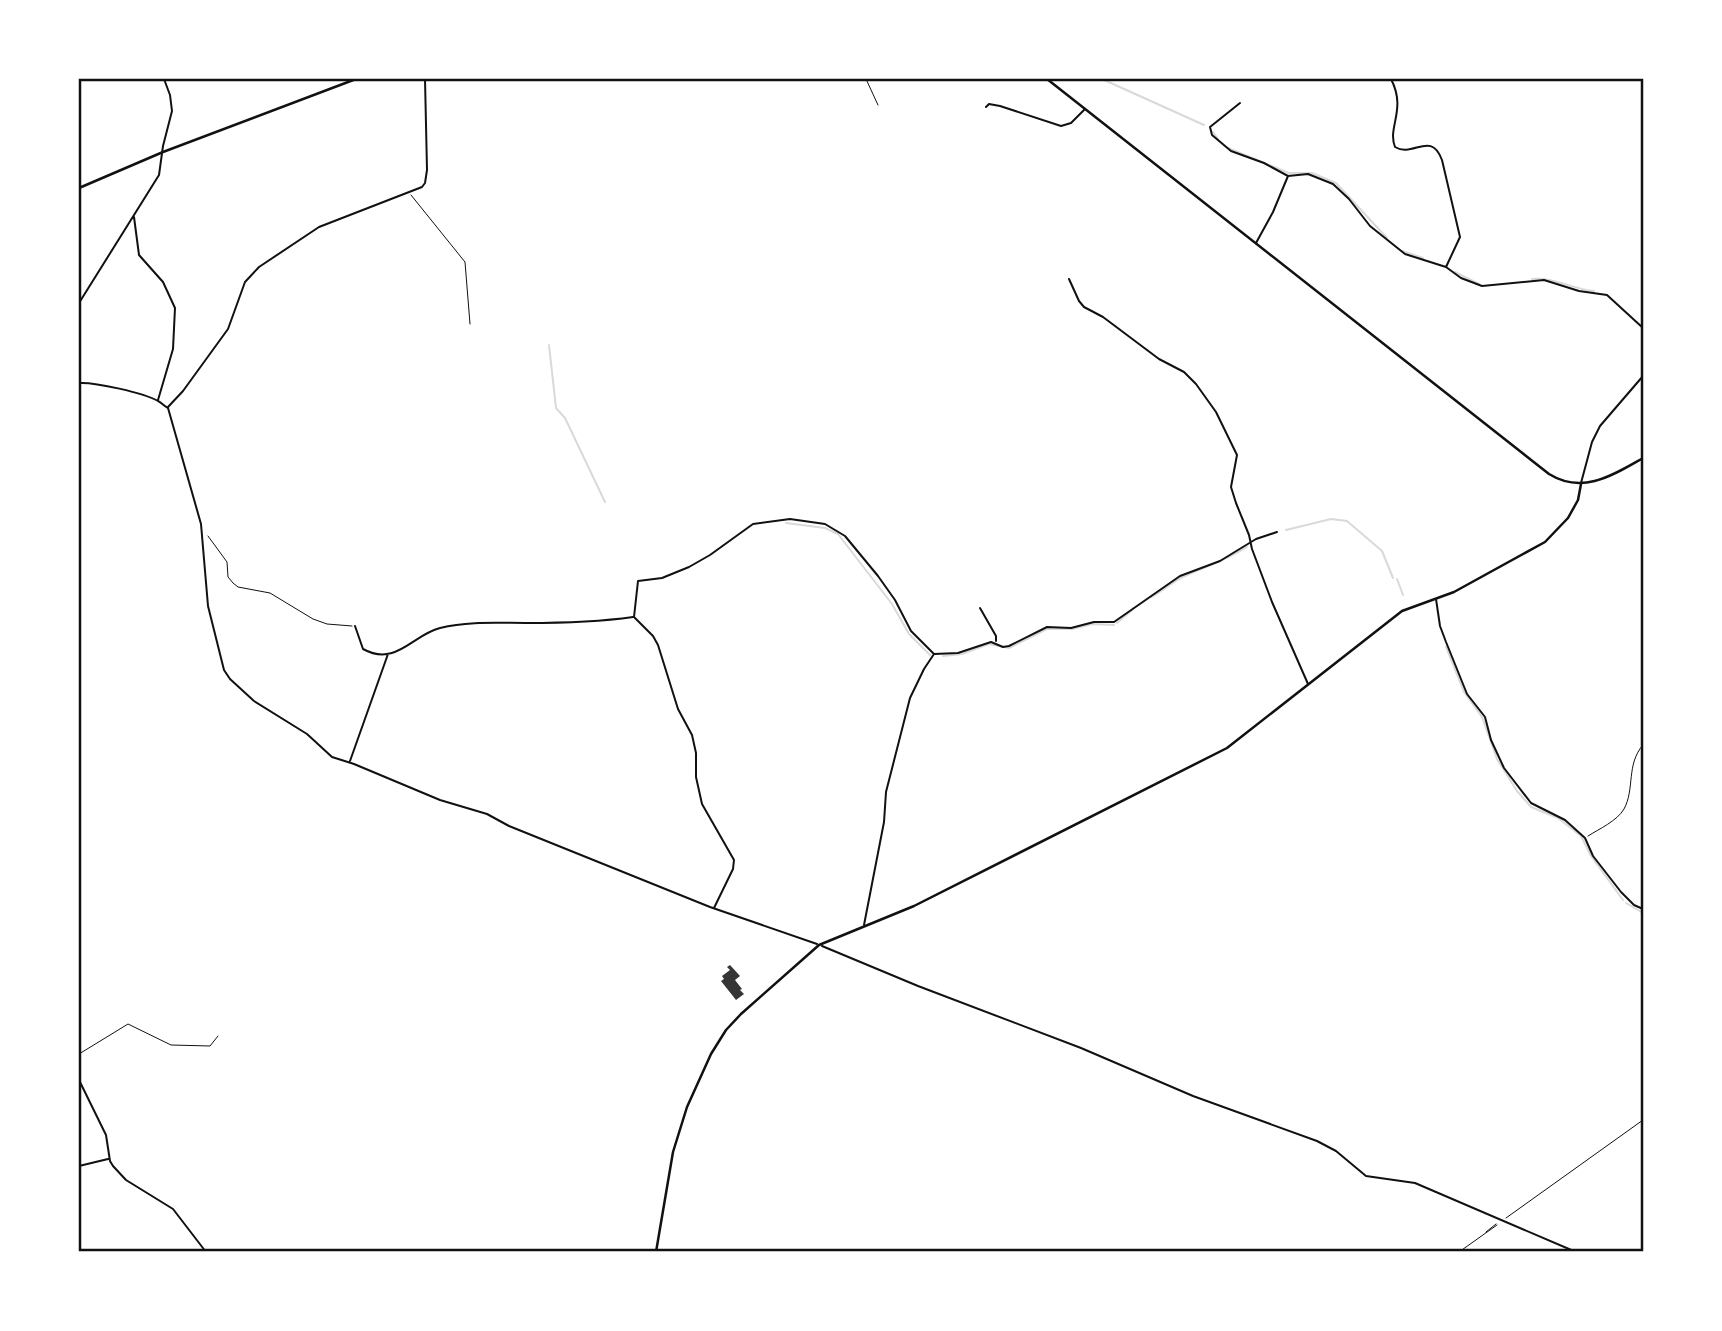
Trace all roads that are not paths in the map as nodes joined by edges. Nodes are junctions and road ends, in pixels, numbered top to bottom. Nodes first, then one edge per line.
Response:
1 (164, 79) edge
2 (356, 79) edge
3 (425, 79) edge
4 (1047, 79) edge
5 (1391, 79) edge
6 (1054, 81) edge
7 (1240, 103) dead end
8 (986, 107) dead end
9 (1085, 108) junction
10 (163, 152) junction
11 (1288, 176) junction
12 (79, 188) edge
13 (133, 216) junction
14 (1255, 244) junction
15 (1446, 267) junction
16 (1069, 279) dead end
17 (79, 303) edge
18 (1643, 328) edge
19 (1643, 376) edge
20 (79, 383) edge
21 (158, 401) junction
22 (168, 408) junction
23 (1643, 458) edge
24 (1581, 484) junction
25 (1277, 532) dead end
26 (1250, 542) junction
27 (1436, 598) junction
28 (980, 608) dead end
29 (634, 617) junction
30 (355, 626) road end
31 (996, 643) junction
32 (388, 653) junction
33 (934, 654) junction
34 (1308, 685) junction
35 (350, 762) junction
36 (714, 908) junction
37 (1643, 909) edge
38 (864, 928) junction
39 (819, 945) junction
40 (79, 1080) edge
41 (109, 1159) junction
42 (79, 1166) edge
43 (206, 1252) edge
44 (656, 1252) edge
45 (1576, 1252) edge

1 - 10 street
2 - 10 street
3 - 22 street
4 - 6 street
5 - 15 street
6 - 9 street
7 - 11 street
8 - 9 street
9 - 14 street
10 - 12 street
10 - 13 street
11 - 14 street
11 - 15 street
13 - 17 street
13 - 21 street
14 - 24 street
15 - 18 street
16 - 26 street
19 - 24 street
20 - 21 street
21 - 22 street
22 - 35 street
23 - 24 street
24 - 27 street
25 - 26 street
26 - 31 street
26 - 34 street
27 - 34 street
27 - 37 street
28 - 31 street
29 - 32 street
29 - 33 street
29 - 36 street
30 - 32 street
31 - 33 street
32 - 35 street
33 - 38 street
34 - 38 street
35 - 36 street
36 - 39 street
38 - 39 street
39 - 44 street
39 - 45 street
40 - 41 street
41 - 42 street
41 - 43 street

